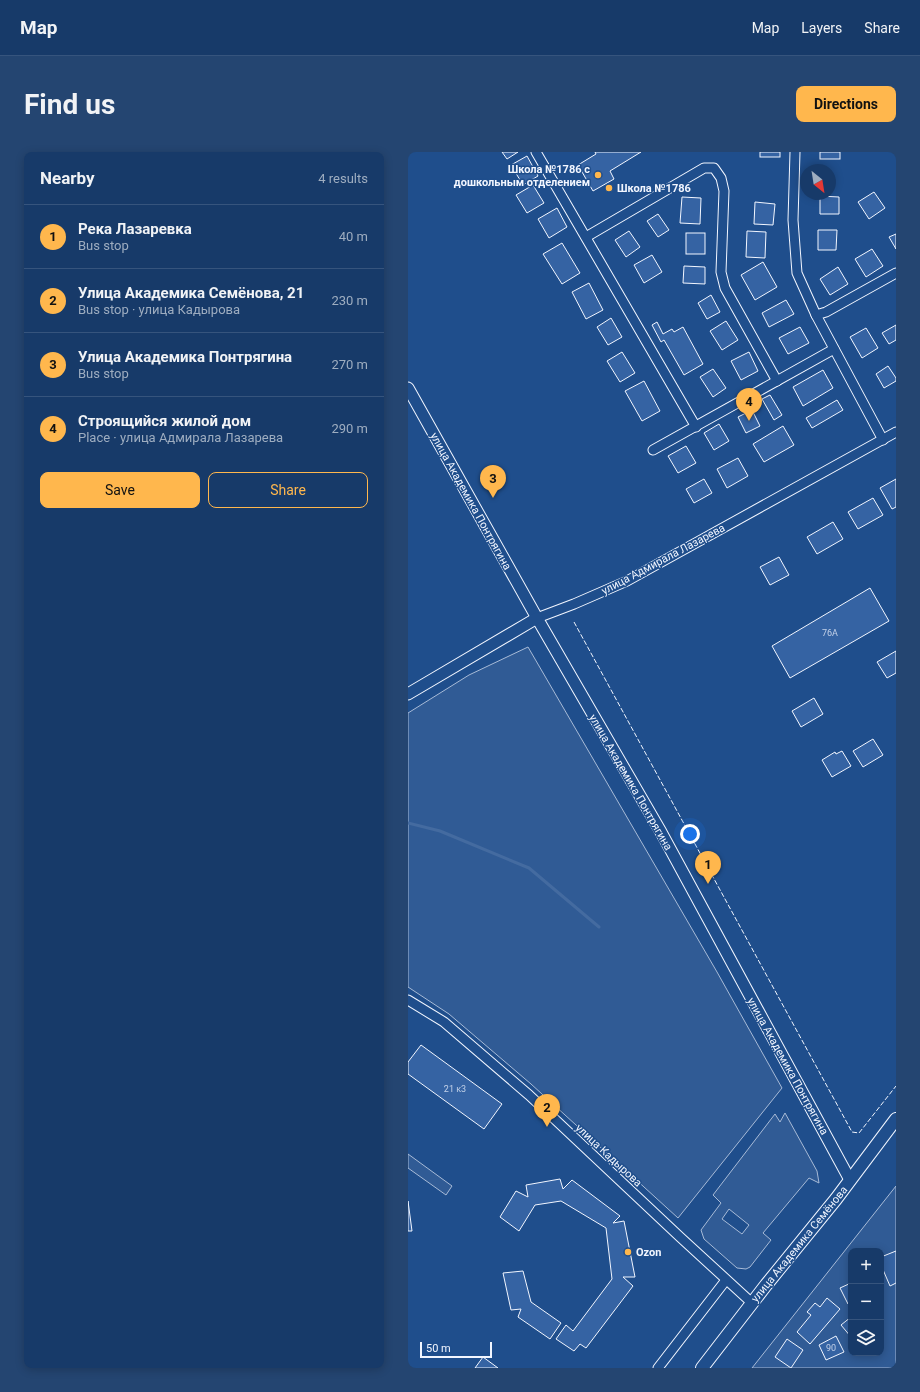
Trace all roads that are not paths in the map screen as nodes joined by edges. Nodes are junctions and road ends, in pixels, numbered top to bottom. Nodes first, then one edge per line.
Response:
1 (536, 152) edge
2 (795, 152) edge
3 (586, 237) junction
4 (896, 273) edge
5 (816, 315) junction
6 (834, 349) junction
7 (777, 381) junction
8 (408, 388) edge
9 (696, 427) junction
10 (896, 432) edge
11 (883, 440) junction
12 (653, 450) dead end
13 (537, 618) junction
14 (408, 694) edge
15 (408, 1000) edge
16 (896, 1119) edge
17 (850, 1180) junction
18 (726, 1280) junction
19 (752, 1303) junction
20 (658, 1368) edge
21 (702, 1368) edge

1 - 3 street
2 - 5 street
3 - 7 street
3 - 9 street
4 - 5 street
5 - 6 street
6 - 7 street
6 - 11 street
7 - 9 street
8 - 13 street, улица Академика Понтрягина
9 - 12 street
10 - 11 street, улица Адмирала Лазарева
11 - 13 street, улица Адмирала Лазарева
13 - 14 street, улица Адмирала Лазарева
13 - 17 street, улица Академика Понтрягина
15 - 18 street, улица Кадырова
16 - 17 main road, улица Академика Семёнова
17 - 19 main road, улица Академика Семёнова
18 - 19 street, улица Кадырова
18 - 20 street
19 - 21 main road, улица Академика Семёнова

